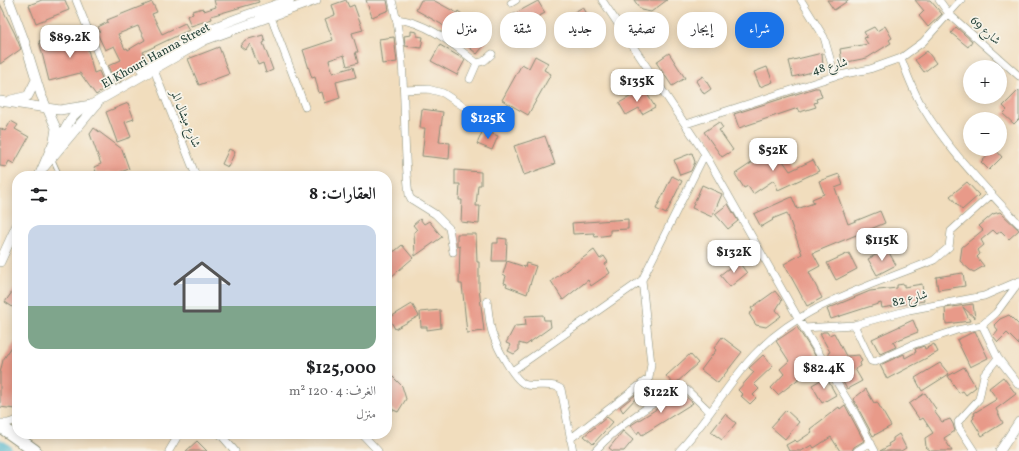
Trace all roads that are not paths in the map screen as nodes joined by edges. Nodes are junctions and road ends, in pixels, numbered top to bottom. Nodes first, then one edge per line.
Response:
1 (9, 0) edge
2 (76, 0) edge
3 (290, 0) edge
4 (316, 0) edge
5 (392, 0) edge
6 (602, 0) edge
7 (801, 0) edge
8 (939, 0) edge
9 (961, 0) edge
10 (269, 12) junction
11 (950, 14) junction
12 (397, 19) junction
13 (492, 54) dead end
14 (903, 57) junction
15 (477, 62) junction
16 (154, 70) junction
17 (835, 76) junction
18 (1019, 76) edge
19 (470, 79) dead end
20 (36, 80) junction
21 (112, 89) junction
22 (404, 90) junction
23 (1, 102) edge
24 (98, 102) junction
25 (305, 107) dead end
26 (83, 108) junction
27 (47, 109) junction
28 (481, 118) dead end
29 (686, 124) junction
30 (705, 154) junction
31 (52, 157) junction
32 (44, 167) junction
33 (42, 171) edge
34 (58, 171) edge
35 (194, 171) edge
36 (992, 194) junction
37 (1019, 218) edge
38 (1019, 224) edge
39 (12, 236) edge
40 (453, 252) dead end
41 (0, 262) edge
42 (642, 280) junction
43 (1019, 281) edge
44 (487, 301) dead end
45 (799, 318) junction
46 (854, 325) junction
47 (982, 325) junction
48 (804, 328) junction
49 (998, 358) junction
50 (512, 371) junction
51 (1019, 385) edge
52 (710, 412) junction
53 (12, 422) edge
54 (1019, 422) edge
55 (0, 425) edge
56 (12, 434) edge
57 (0, 435) edge
58 (19, 439) edge
59 (176, 439) edge
60 (224, 439) edge
61 (367, 439) edge
62 (570, 439) junction
63 (871, 442) junction
64 (25, 451) edge
65 (35, 451) edge
66 (169, 451) edge
67 (235, 451) edge
68 (378, 451) edge
69 (573, 451) edge
70 (595, 451) edge
71 (679, 451) edge
72 (857, 451) edge
73 (875, 451) edge
74 (974, 451) edge
75 (1000, 451) edge

1 - 20 street
2 - 21 street
3 - 10 street, El Khouri Hanna Street
4 - 10 street, El Khouri Hanna Street
5 - 12 street
6 - 29 street
7 - 17 street
8 - 11 street, شارع 69
9 - 11 street, شارع 48
10 - 16 street, El Khouri Hanna Street
10 - 21 street, El Khouri Hanna Street
10 - 25 street
11 - 14 street, شارع 48
11 - 18 street, شارع 69
12 - 15 street
12 - 22 street
13 - 15 street
14 - 17 street, شارع 48
14 - 36 street
14 - 37 street
15 - 19 street
16 - 24 street, El Khouri Hanna Street
16 - 35 street, شارع ميشال المر
17 - 29 street, شارع 48
20 - 23 street
20 - 27 street
21 - 24 street, El Khouri Hanna Street
22 - 28 street
22 - 40 street
23 - 27 street
24 - 26 street, El Khouri Hanna Street
24 - 31 street
26 - 27 street
26 - 32 street
27 - 32 street
29 - 30 street
30 - 42 street
30 - 45 street
31 - 32 street
31 - 34 lane
32 - 33 street
36 - 38 street
36 - 45 street
39 - 41 street
42 - 50 street
42 - 62 street
43 - 46 street, شارع 82
43 - 47 street
44 - 50 street
45 - 48 street
45 - 52 street
46 - 47 street
46 - 48 street, شارع 82
47 - 49 street
48 - 63 street
49 - 51 street
49 - 74 street
50 - 62 street
52 - 70 street
52 - 71 street
53 - 55 street
54 - 75 street
55 - 56 highway
57 - 64 highway
58 - 65 highway
59 - 66 street
60 - 67 street
61 - 68 street
62 - 69 street
63 - 72 street
63 - 73 street

